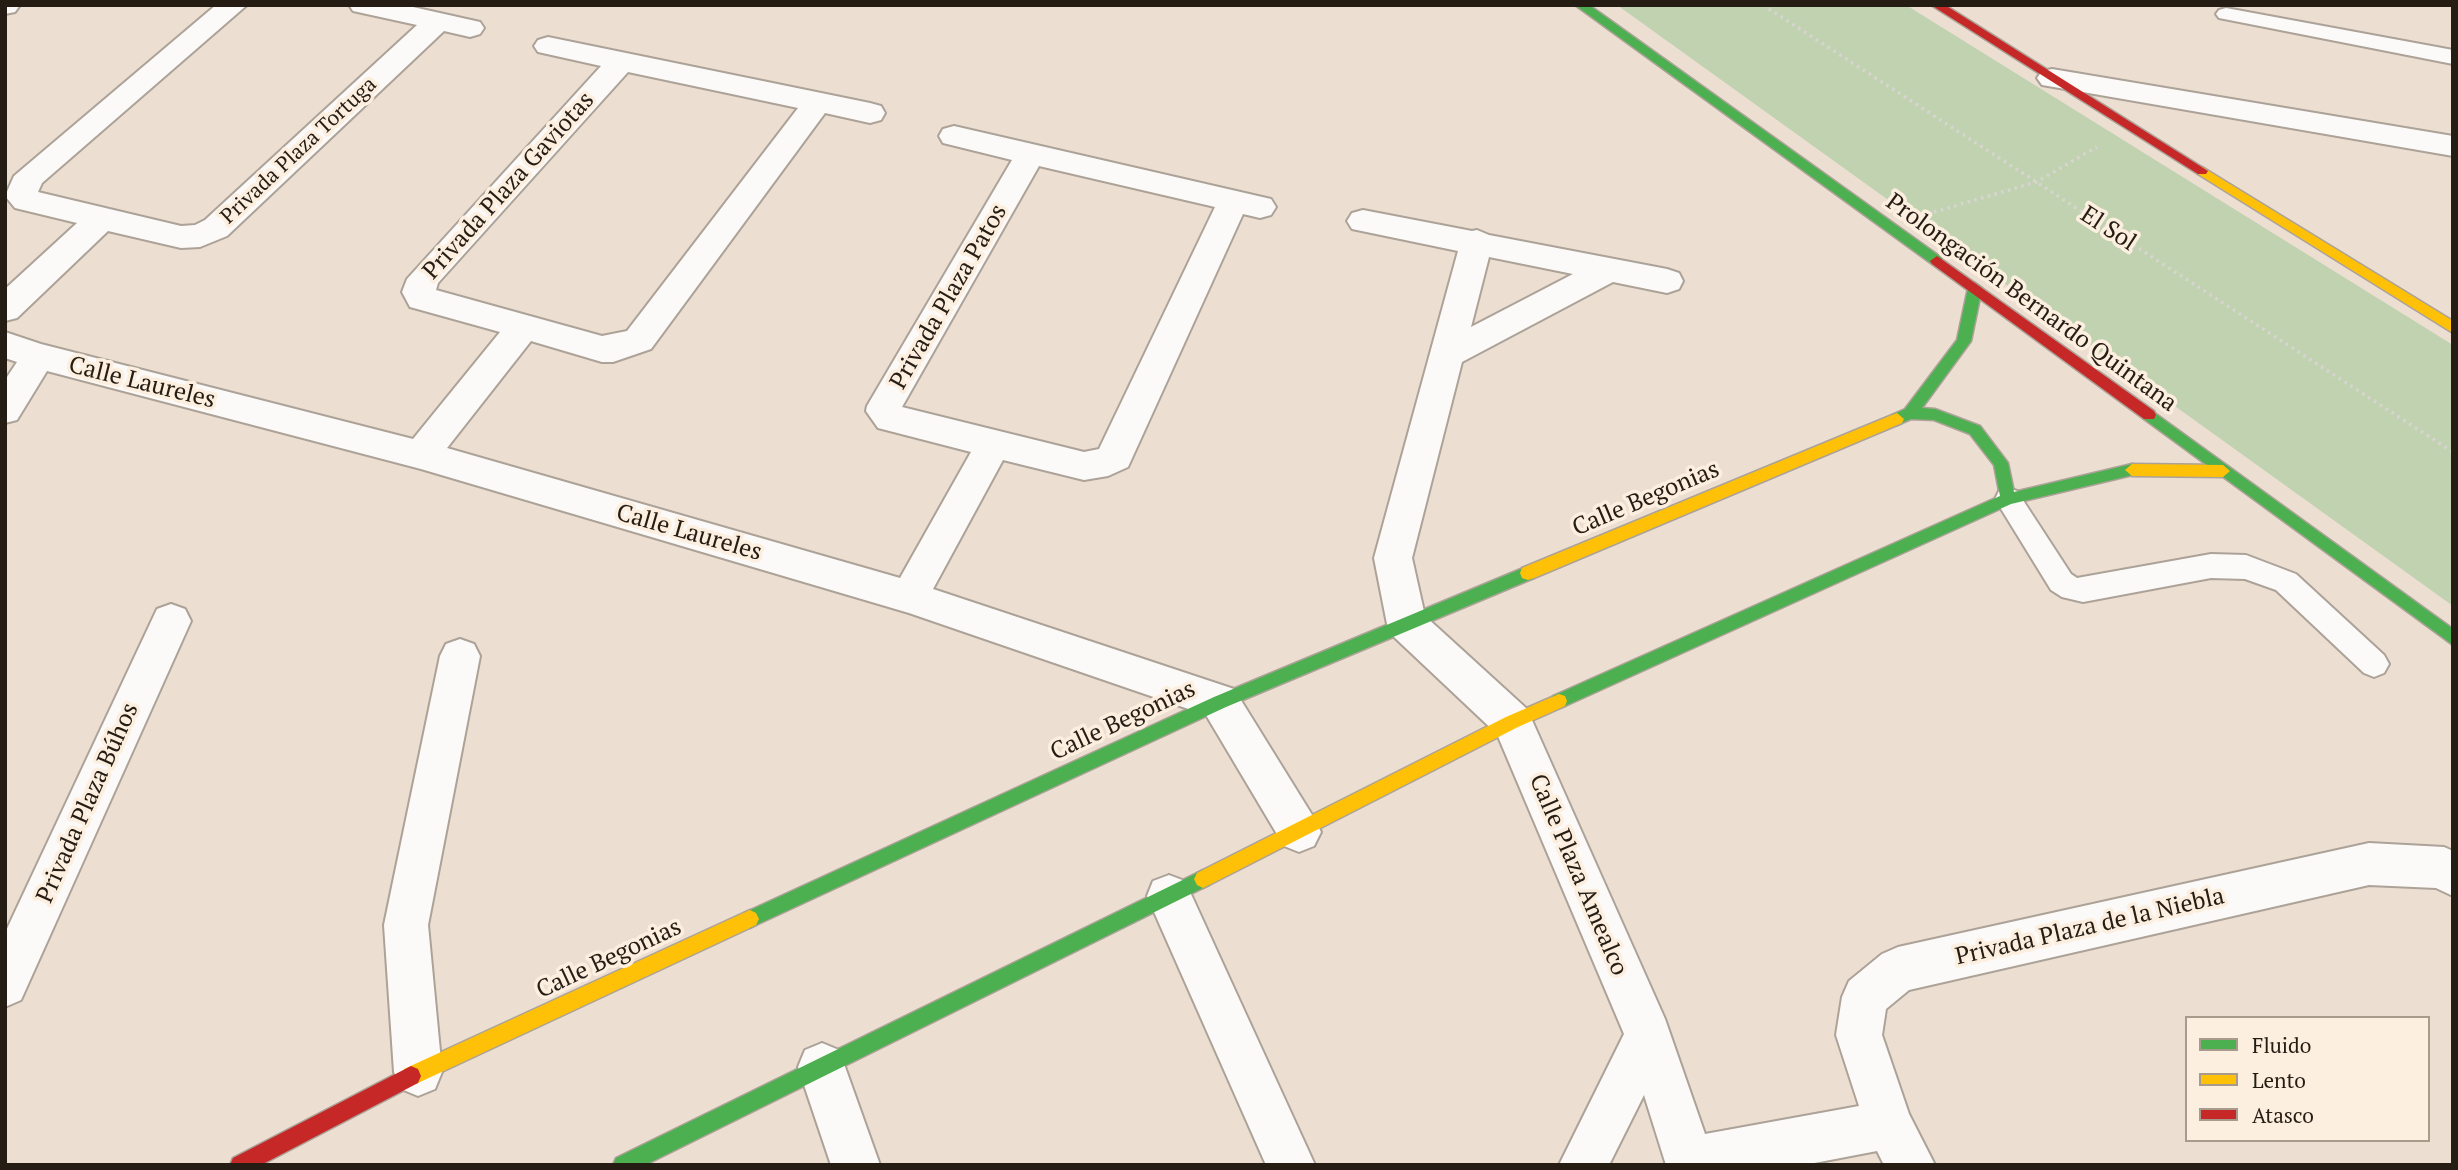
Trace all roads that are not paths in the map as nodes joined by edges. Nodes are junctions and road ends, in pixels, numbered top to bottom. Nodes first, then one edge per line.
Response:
1 (233, 5) edge
2 (363, 5) edge
3 (1581, 5) edge
4 (1937, 5) edge
5 (2225, 14) dead end
6 (437, 22) junction
7 (470, 28) dead end
8 (548, 46) dead end
9 (2453, 57) edge
10 (622, 61) junction
11 (2052, 78) junction
12 (817, 103) junction
13 (870, 113) dead end
14 (954, 136) dead end
15 (2453, 146) edge
16 (1031, 154) junction
17 (103, 217) junction
18 (1363, 221) dead end
19 (1477, 241) junction
20 (1609, 270) junction
21 (1667, 281) dead end
22 (1975, 288) junction
23 (5, 309) edge
24 (523, 327) junction
25 (2453, 328) edge
26 (22, 350) edge
27 (1448, 354) junction
28 (5, 410) edge
29 (1910, 413) junction
30 (995, 442) junction
31 (421, 455) junction
32 (2222, 471) junction
33 (2008, 499) junction
34 (909, 597) junction
35 (171, 621) dead end
36 (1407, 624) junction
37 (2453, 638) edge
38 (460, 656) dead end
39 (2374, 664) dead end
40 (1220, 702) junction
41 (1512, 722) junction
42 (1299, 832) junction
43 (2453, 875) edge
44 (1169, 896) junction
45 (5, 984) edge
46 (1648, 1036) junction
47 (822, 1067) junction
48 (418, 1072) junction
49 (1900, 1145) edge
50 (1691, 1163) edge
51 (240, 1165) edge
52 (624, 1165) edge
53 (856, 1165) edge
54 (1291, 1165) edge
55 (1583, 1165) edge

1 - 17 street, Privada Plaza Tortuga
2 - 6 street
3 - 22 street, Prolongación Bernardo Quintana
4 - 11 street
5 - 9 lane
6 - 7 street
6 - 17 street, Privada Plaza Tortuga
8 - 10 street, Privada Plaza Gaviotas
10 - 12 street, Privada Plaza Gaviotas
10 - 24 street, Privada Plaza Gaviotas
11 - 15 street
11 - 25 street
12 - 13 street, Privada Plaza Gaviotas
12 - 24 street, Privada Plaza Gaviotas
14 - 16 street, Privada Plaza Patos
16 - 30 street, Privada Plaza Patos
16 - 30 street, Privada Plaza Patos
17 - 23 street
18 - 19 street
19 - 20 street
19 - 27 street
20 - 21 street
20 - 27 street
22 - 29 street
22 - 32 street, Prolongación Bernardo Quintana
24 - 31 street
26 - 28 street
26 - 31 street, Calle Laureles
27 - 36 street
29 - 33 street
29 - 36 street, Calle Begonias
30 - 34 street
31 - 34 street, Calle Laureles
32 - 33 street
32 - 37 street, Prolongación Bernardo Quintana
33 - 39 lane
33 - 41 street
34 - 40 street, Calle Laureles
35 - 45 street, Privada Plaza Búhos
36 - 40 street, Calle Begonias
36 - 41 street, Calle Plaza Amealco
38 - 48 street
40 - 42 street
40 - 48 street, Calle Begonias
41 - 42 street
41 - 46 street, Calle Plaza Amealco
42 - 44 street
43 - 49 street, Privada Plaza de la Niebla
44 - 47 street
44 - 54 street
46 - 50 street, Calle Plaza Amealco
46 - 55 street
47 - 52 street
47 - 53 street
48 - 51 street, Calle Begonias
49 - 50 street, Privada Plaza de la Niebla

